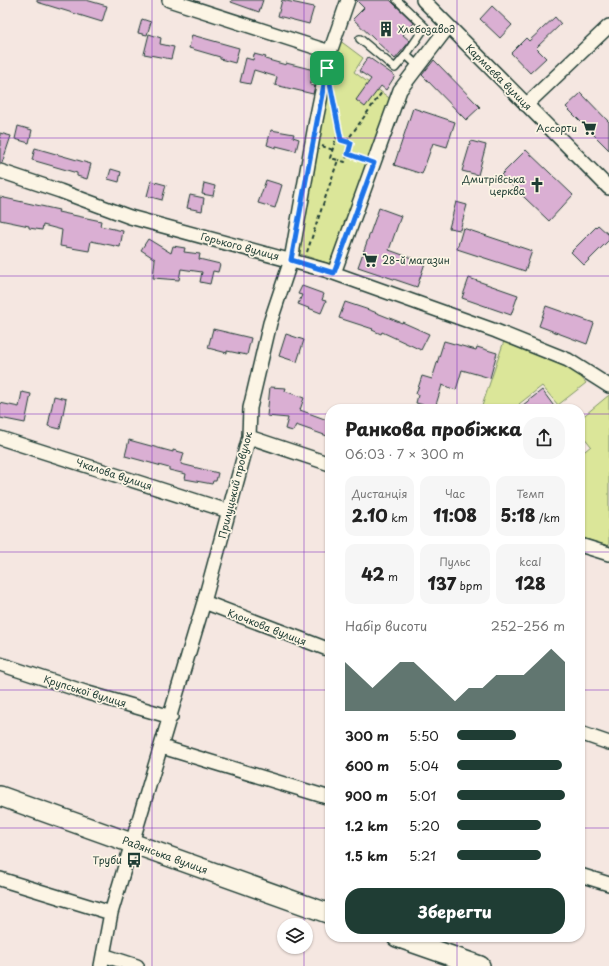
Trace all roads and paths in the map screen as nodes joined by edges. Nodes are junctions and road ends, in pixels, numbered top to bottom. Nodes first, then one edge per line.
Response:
1 (169, 0) edge
2 (348, 0) edge
3 (397, 0) edge
4 (423, 0) edge
5 (609, 26) edge
6 (448, 27) junction
7 (360, 39) dead end
8 (330, 52) junction
9 (406, 55) junction
10 (418, 66) junction
11 (382, 92) dead end
12 (332, 97) dead end
13 (526, 105) junction
14 (341, 140) junction
15 (346, 142) junction
16 (348, 154) junction
17 (338, 160) junction
18 (374, 163) junction
19 (0, 171) edge
20 (609, 188) edge
21 (297, 261) junction
22 (334, 273) junction
23 (609, 386) edge
24 (249, 437) junction
25 (0, 438) edge
26 (325, 462) edge
27 (228, 511) junction
28 (585, 547) edge
29 (609, 554) edge
30 (204, 602) junction
31 (325, 648) edge
32 (0, 664) edge
33 (171, 717) junction
34 (585, 735) edge
35 (609, 742) edge
36 (162, 746) junction
37 (0, 796) edge
38 (325, 796) edge
39 (132, 844) junction
40 (585, 877) edge
41 (0, 879) edge
42 (609, 884) edge
43 (325, 912) edge
44 (111, 913) junction
45 (411, 942) edge
46 (102, 960) edge
47 (137, 966) edge
48 (480, 966) edge

1 - 8 street
2 - 8 street, Прилуцький провулок
3 - 9 lane
4 - 6 street, Кармаєва вулиця
5 - 13 street
6 - 10 street
6 - 13 street, Кармаєва вулиця
7 - 9 lane
8 - 21 street, Прилуцький провулок
9 - 10 lane
10 - 18 street
11 - 15 path
12 - 14 path
13 - 20 street, Кармаєва вулиця
14 - 15 path
14 - 17 path
15 - 16 path
16 - 17 path
16 - 18 path
17 - 21 path
18 - 22 street
19 - 21 street, Горького вулиця
21 - 22 street, Горького вулиця
21 - 24 street, Прилуцький провулок
22 - 23 street, Горького вулиця
24 - 26 street
24 - 27 street, Прилуцький провулок
25 - 27 street, Чкалова вулиця
27 - 30 street, Прилуцький провулок
28 - 29 street
30 - 31 street, Клочкова вулиця
30 - 33 street, Прилуцький провулок
32 - 33 street, Крупської вулиця
33 - 36 street, Прилуцький провулок
34 - 35 street
36 - 38 street
36 - 39 street, Прилуцький провулок
37 - 39 main road, Радянська вулиця
39 - 43 main road, Радянська вулиця
39 - 44 street, Прилуцький провулок
40 - 42 street
41 - 44 street
44 - 46 street, Прилуцький провулок
45 - 48 main road
46 - 47 street

